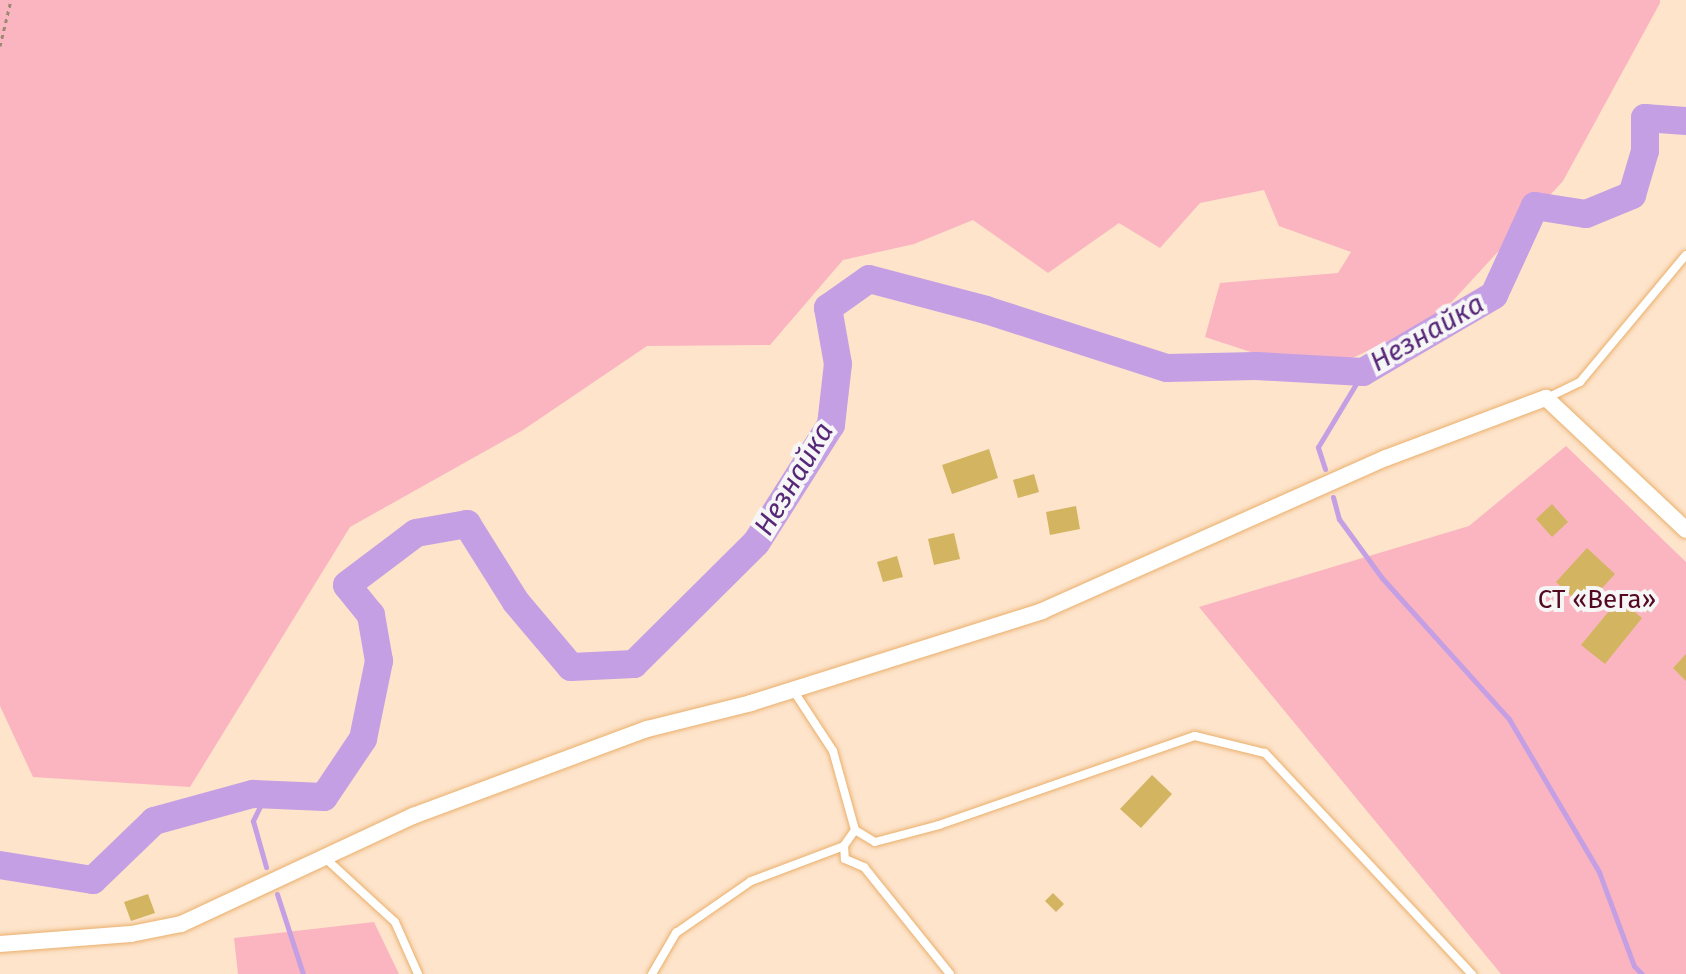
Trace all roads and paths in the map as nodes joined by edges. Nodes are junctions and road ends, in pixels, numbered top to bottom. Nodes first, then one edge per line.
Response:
1 (11, 0) edge
2 (0, 46) edge
3 (1686, 255) edge
4 (1546, 398) junction
5 (1686, 530) edge
6 (793, 690) junction
7 (855, 830) junction
8 (844, 846) junction
9 (323, 857) junction
10 (0, 944) edge
11 (418, 974) edge
12 (652, 974) edge
13 (950, 974) edge
14 (1472, 974) edge

1 - 2 path
3 - 4 lane
4 - 5 street
4 - 6 street
6 - 7 lane
6 - 9 street
7 - 8 lane
7 - 14 lane
8 - 12 lane
8 - 13 lane
9 - 10 street
9 - 11 lane

